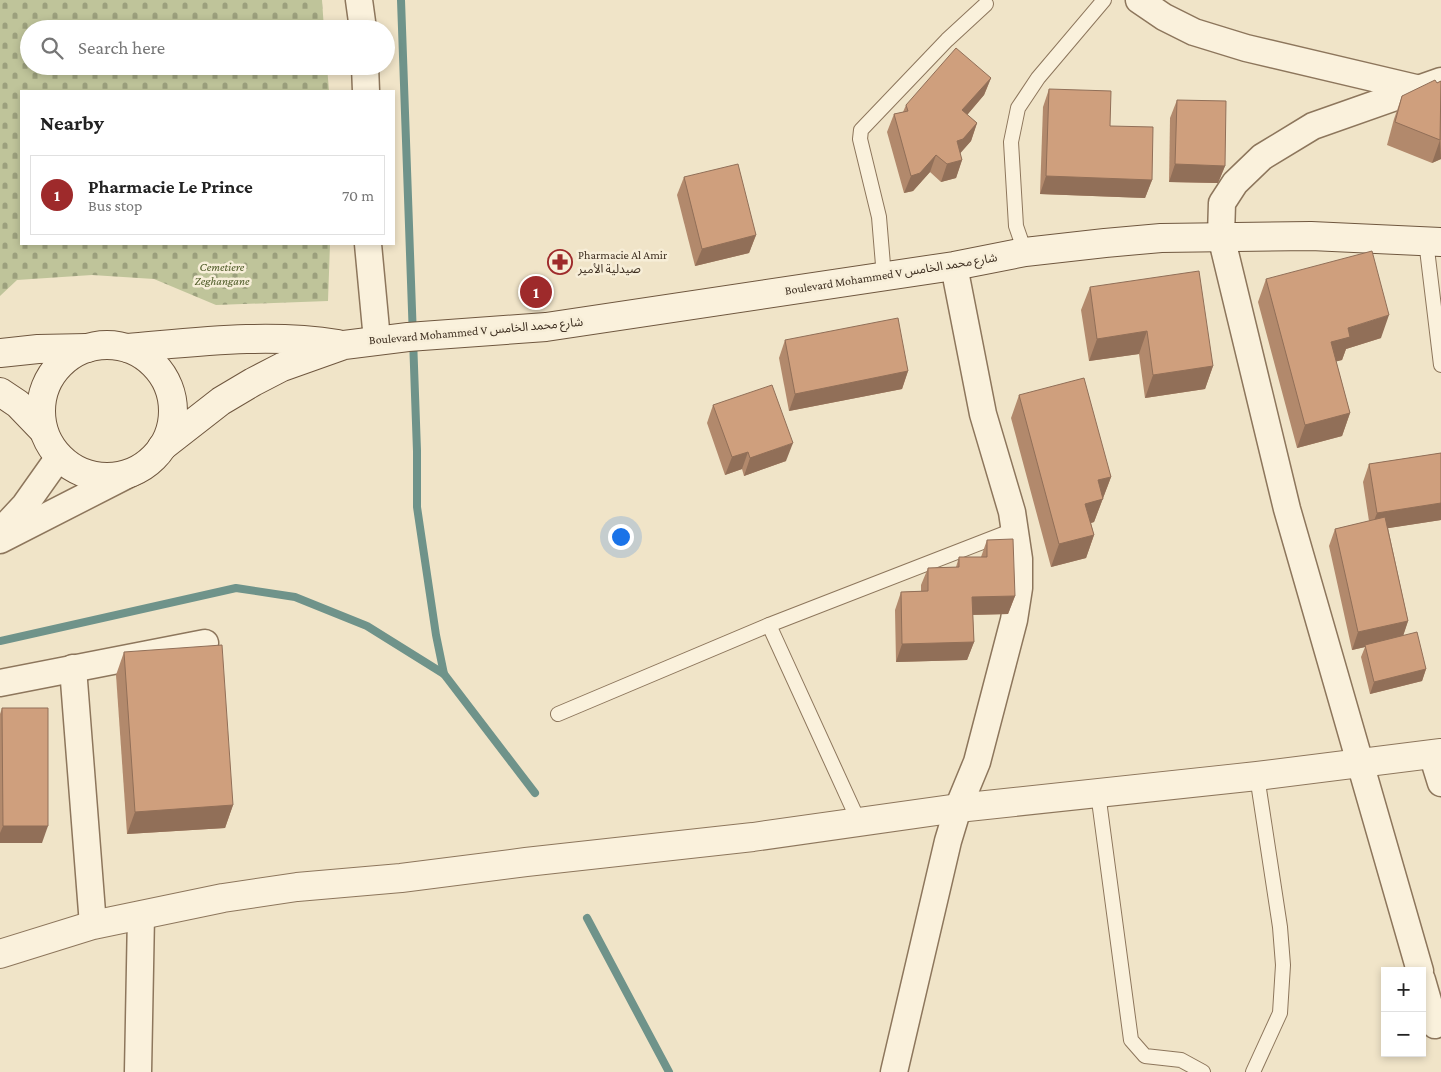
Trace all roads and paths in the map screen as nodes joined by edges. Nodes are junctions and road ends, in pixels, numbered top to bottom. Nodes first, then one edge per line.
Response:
1 (359, 0) edge
2 (1104, 0) edge
3 (1144, 2) edge
4 (986, 4) dead end
5 (362, 20) edge
6 (365, 75) edge
7 (1430, 85) edge
8 (366, 90) edge
9 (1221, 236) junction
10 (1434, 241) edge
11 (368, 245) edge
12 (1025, 252) junction
13 (954, 266) junction
14 (884, 277) junction
15 (378, 340) junction
16 (344, 344) junction
17 (87, 348) junction
18 (128, 348) junction
19 (0, 353) edge
20 (1441, 365) edge
21 (0, 392) edge
22 (43, 430) junction
23 (162, 448) junction
24 (59, 456) junction
25 (135, 470) junction
26 (1016, 529) junction
27 (0, 532) edge
28 (0, 540) edge
29 (769, 625) junction
30 (205, 643) dead end
31 (74, 668) junction
32 (0, 683) edge
33 (558, 714) dead end
34 (1437, 754) edge
35 (1361, 762) junction
36 (1257, 776) junction
37 (1441, 783) edge
38 (1098, 793) junction
39 (958, 808) junction
40 (859, 822) junction
41 (141, 915) junction
42 (93, 925) junction
43 (0, 954) edge
44 (1419, 967) edge
45 (1426, 994) edge
46 (1435, 1025) dead end
47 (138, 1072) edge
48 (894, 1072) edge
49 (1204, 1072) edge
50 (1253, 1072) edge

1 - 5 street
2 - 12 lane
3 - 7 street
4 - 14 lane
6 - 8 street
7 - 9 street
9 - 10 main road, Boulevard Mohammed V شارع محمد الخامس
9 - 12 main road, Boulevard Mohammed V شارع محمد الخامس
9 - 35 street
10 - 20 lane
11 - 15 street
12 - 13 main road, Boulevard Mohammed V شارع محمد الخامس
13 - 14 main road, Boulevard Mohammed V شارع محمد الخامس
13 - 26 street
14 - 15 main road, Boulevard Mohammed V شارع محمد الخامس
15 - 16 main road, Boulevard Mohammed V شارع محمد الخامس
16 - 18 main road, Boulevard Mohammed V شارع محمد الخامس
16 - 23 main road, Boulevard Mohammed V شارع محمد الخامس
17 - 18 main road
17 - 19 main road
17 - 22 main road
18 - 23 main road
21 - 22 main road
22 - 24 main road
23 - 25 main road
24 - 25 main road
24 - 27 street
25 - 28 street
26 - 29 lane
26 - 39 street
29 - 33 lane
29 - 40 lane
30 - 31 street
31 - 32 street
31 - 42 street
34 - 35 main road
34 - 37 street
35 - 36 main road
35 - 44 street
36 - 38 main road
36 - 50 lane
38 - 39 main road
38 - 49 lane
39 - 40 main road
39 - 48 street
40 - 41 main road
41 - 42 main road
41 - 47 street
42 - 43 main road
45 - 46 street

